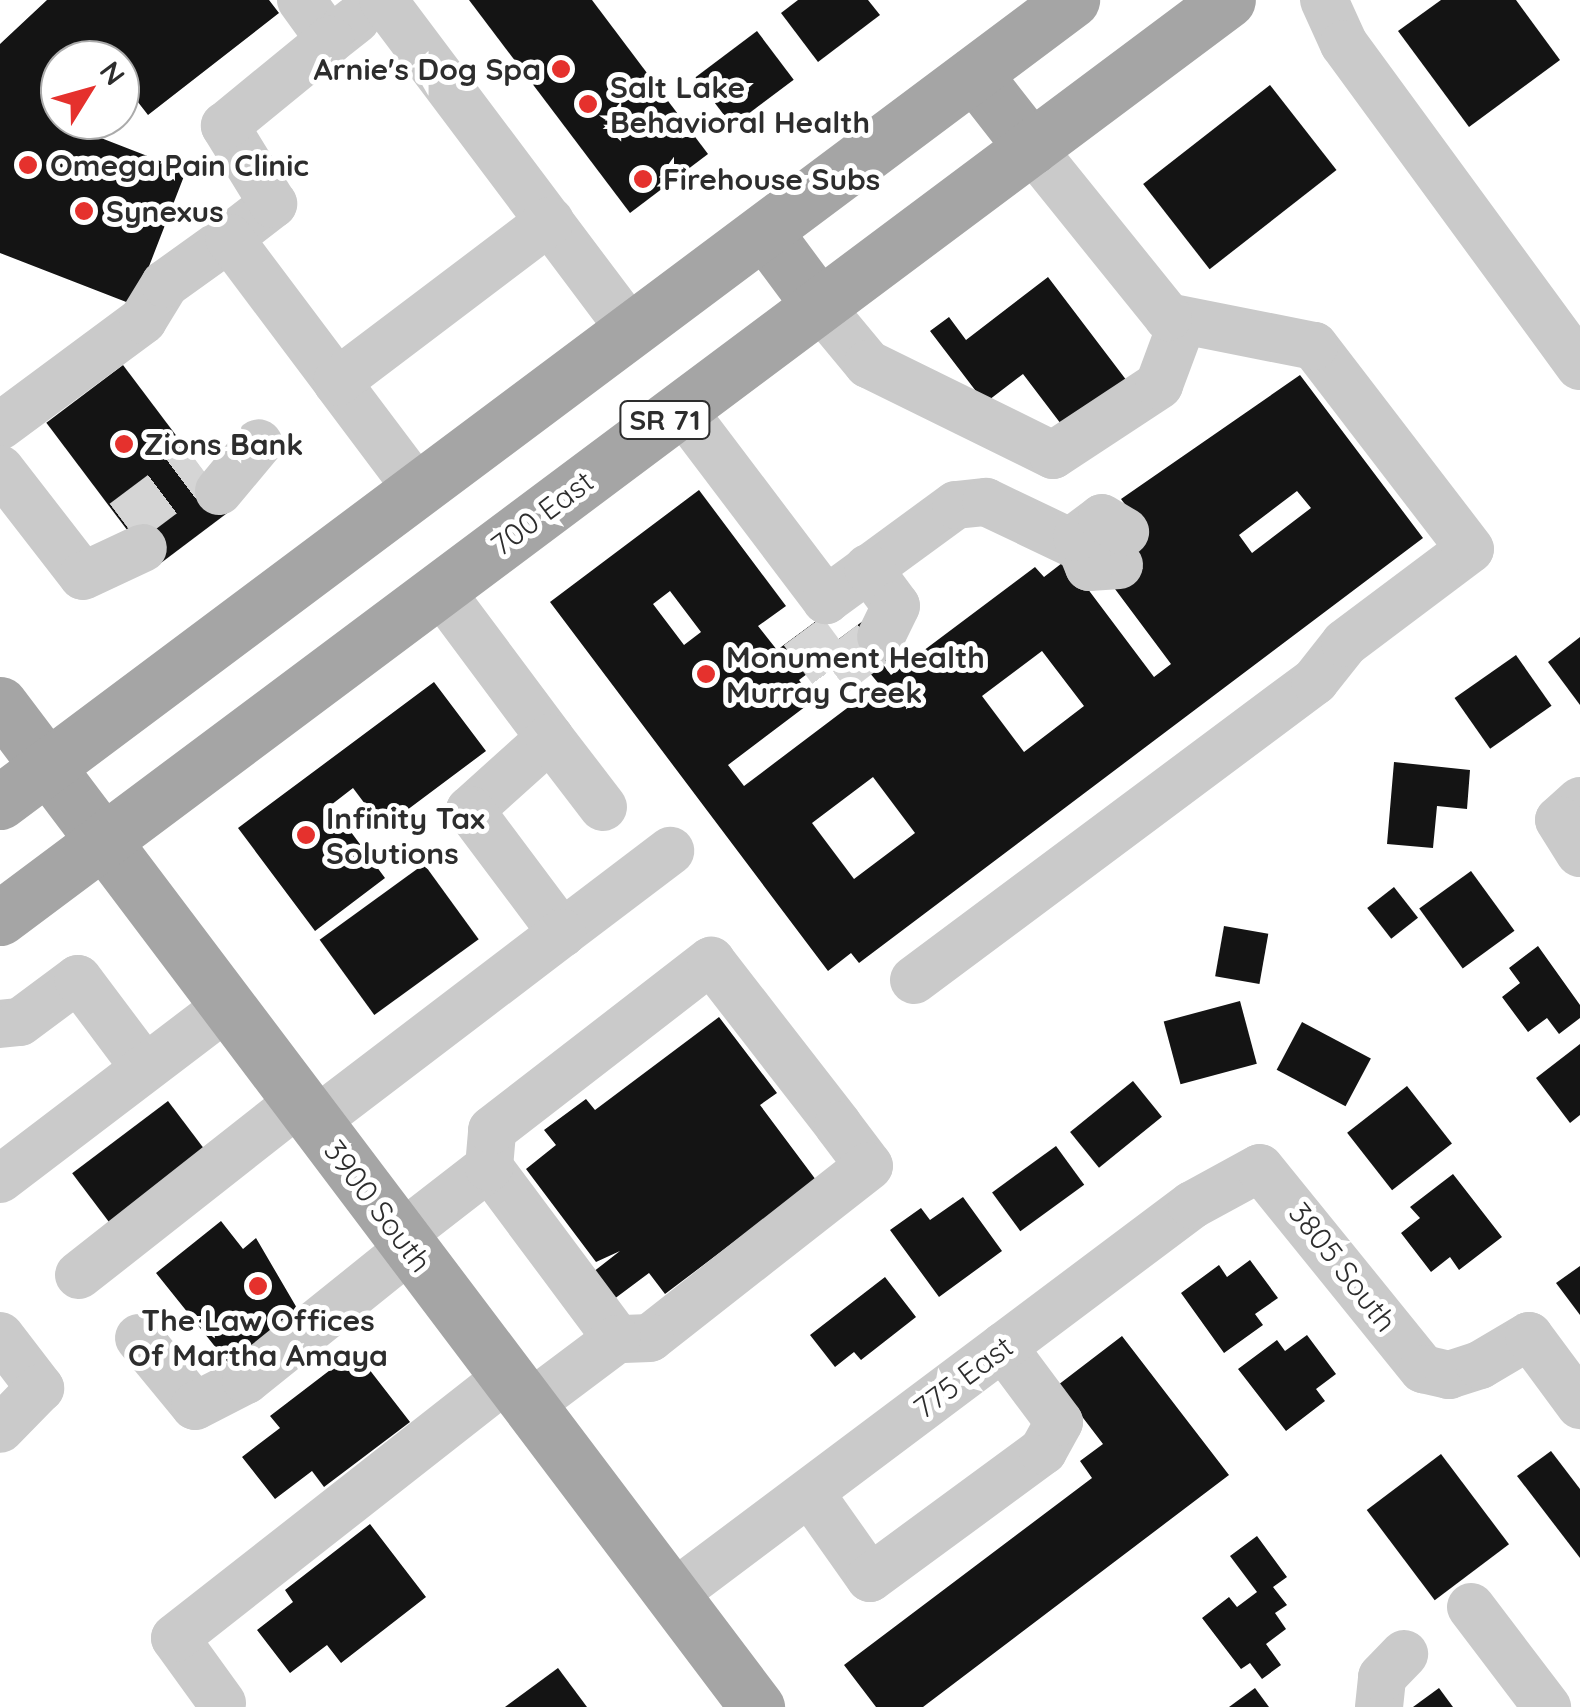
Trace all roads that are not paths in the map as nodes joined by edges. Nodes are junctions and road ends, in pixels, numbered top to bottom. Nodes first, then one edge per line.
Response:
1 (301, 0) edge
2 (383, 0) edge
3 (1072, 0) edge
4 (1228, 0) edge
5 (1324, 0) edge
6 (330, 40) junction
7 (974, 74) junction
8 (1031, 147) junction
9 (550, 222) junction
10 (764, 231) junction
11 (229, 238) junction
12 (819, 305) junction
13 (1182, 323) junction
14 (631, 330) junction
15 (1580, 366) edge
16 (337, 382) junction
17 (682, 408) junction
18 (0, 426) edge
19 (0, 468) edge
20 (418, 490) junction
21 (134, 536) tunnel mouth
22 (1122, 548) dead end
23 (868, 568) junction
24 (439, 589) junction
25 (882, 637) dead end
26 (0, 704) edge
27 (550, 738) junction
28 (48, 766) junction
29 (1580, 801) edge
30 (0, 802) edge
31 (603, 807) dead end
32 (103, 840) junction
33 (670, 851) dead end
34 (1580, 854) edge
35 (0, 918) edge
36 (562, 934) junction
37 (914, 980) dead end
38 (227, 1006) junction
39 (0, 1024) edge
40 (144, 1067) junction
41 (307, 1112) junction
42 (489, 1167) junction
43 (1260, 1168) joint
44 (0, 1179) edge
45 (404, 1242) junction
46 (79, 1275) dead end
47 (0, 1336) edge
48 (139, 1338) dead end
49 (616, 1339) junction
50 (1003, 1347) junction
51 (518, 1391) junction
52 (1580, 1404) edge
53 (0, 1429) edge
54 (810, 1492) junction
55 (672, 1596) junction
56 (1471, 1607) dead end
57 (1404, 1654) dead end
58 (222, 1703) dead end
59 (757, 1707) edge
60 (1379, 1707) edge
61 (1547, 1707) edge

1 - 6 street
2 - 6 street
2 - 9 street
3 - 7 main road
4 - 8 main road, 700 East / SR 71
5 - 15 street
6 - 11 street
7 - 8 main road
7 - 10 main road
8 - 12 main road, 700 East / SR 71
8 - 13 street
9 - 14 street
9 - 16 street
10 - 12 main road
10 - 14 main road
11 - 16 street
11 - 18 street
12 - 13 street
12 - 17 main road, 700 East / SR 71
13 - 37 street
14 - 20 main road
16 - 20 street
17 - 23 street
17 - 24 main road, 700 East / SR 71
19 - 21 street
20 - 28 main road
22 - 23 street
23 - 25 street
24 - 27 street
24 - 32 main road, 700 East / SR 71
26 - 28 main road, 3900 South
27 - 31 street
27 - 36 street
28 - 30 main road
28 - 32 main road, 3900 South
29 - 34 street
32 - 35 main road, 700 East / SR 71
32 - 38 main road, 3900 South
33 - 36 street
36 - 41 street
38 - 40 street
38 - 41 main road, 3900 South
39 - 40 street
40 - 44 street
41 - 45 main road, 3900 South
41 - 46 street
42 - 45 street
42 - 49 street
42 - 49 street
43 - 50 street, 775 East
43 - 52 street, 3805 South
45 - 48 street
45 - 51 main road, 3900 South
47 - 53 street
49 - 51 street
50 - 54 street, 775 East
50 - 54 street
51 - 55 main road, 3900 South
51 - 58 street
54 - 55 street, 775 East
55 - 59 main road, 3900 South
56 - 61 street
57 - 60 street

